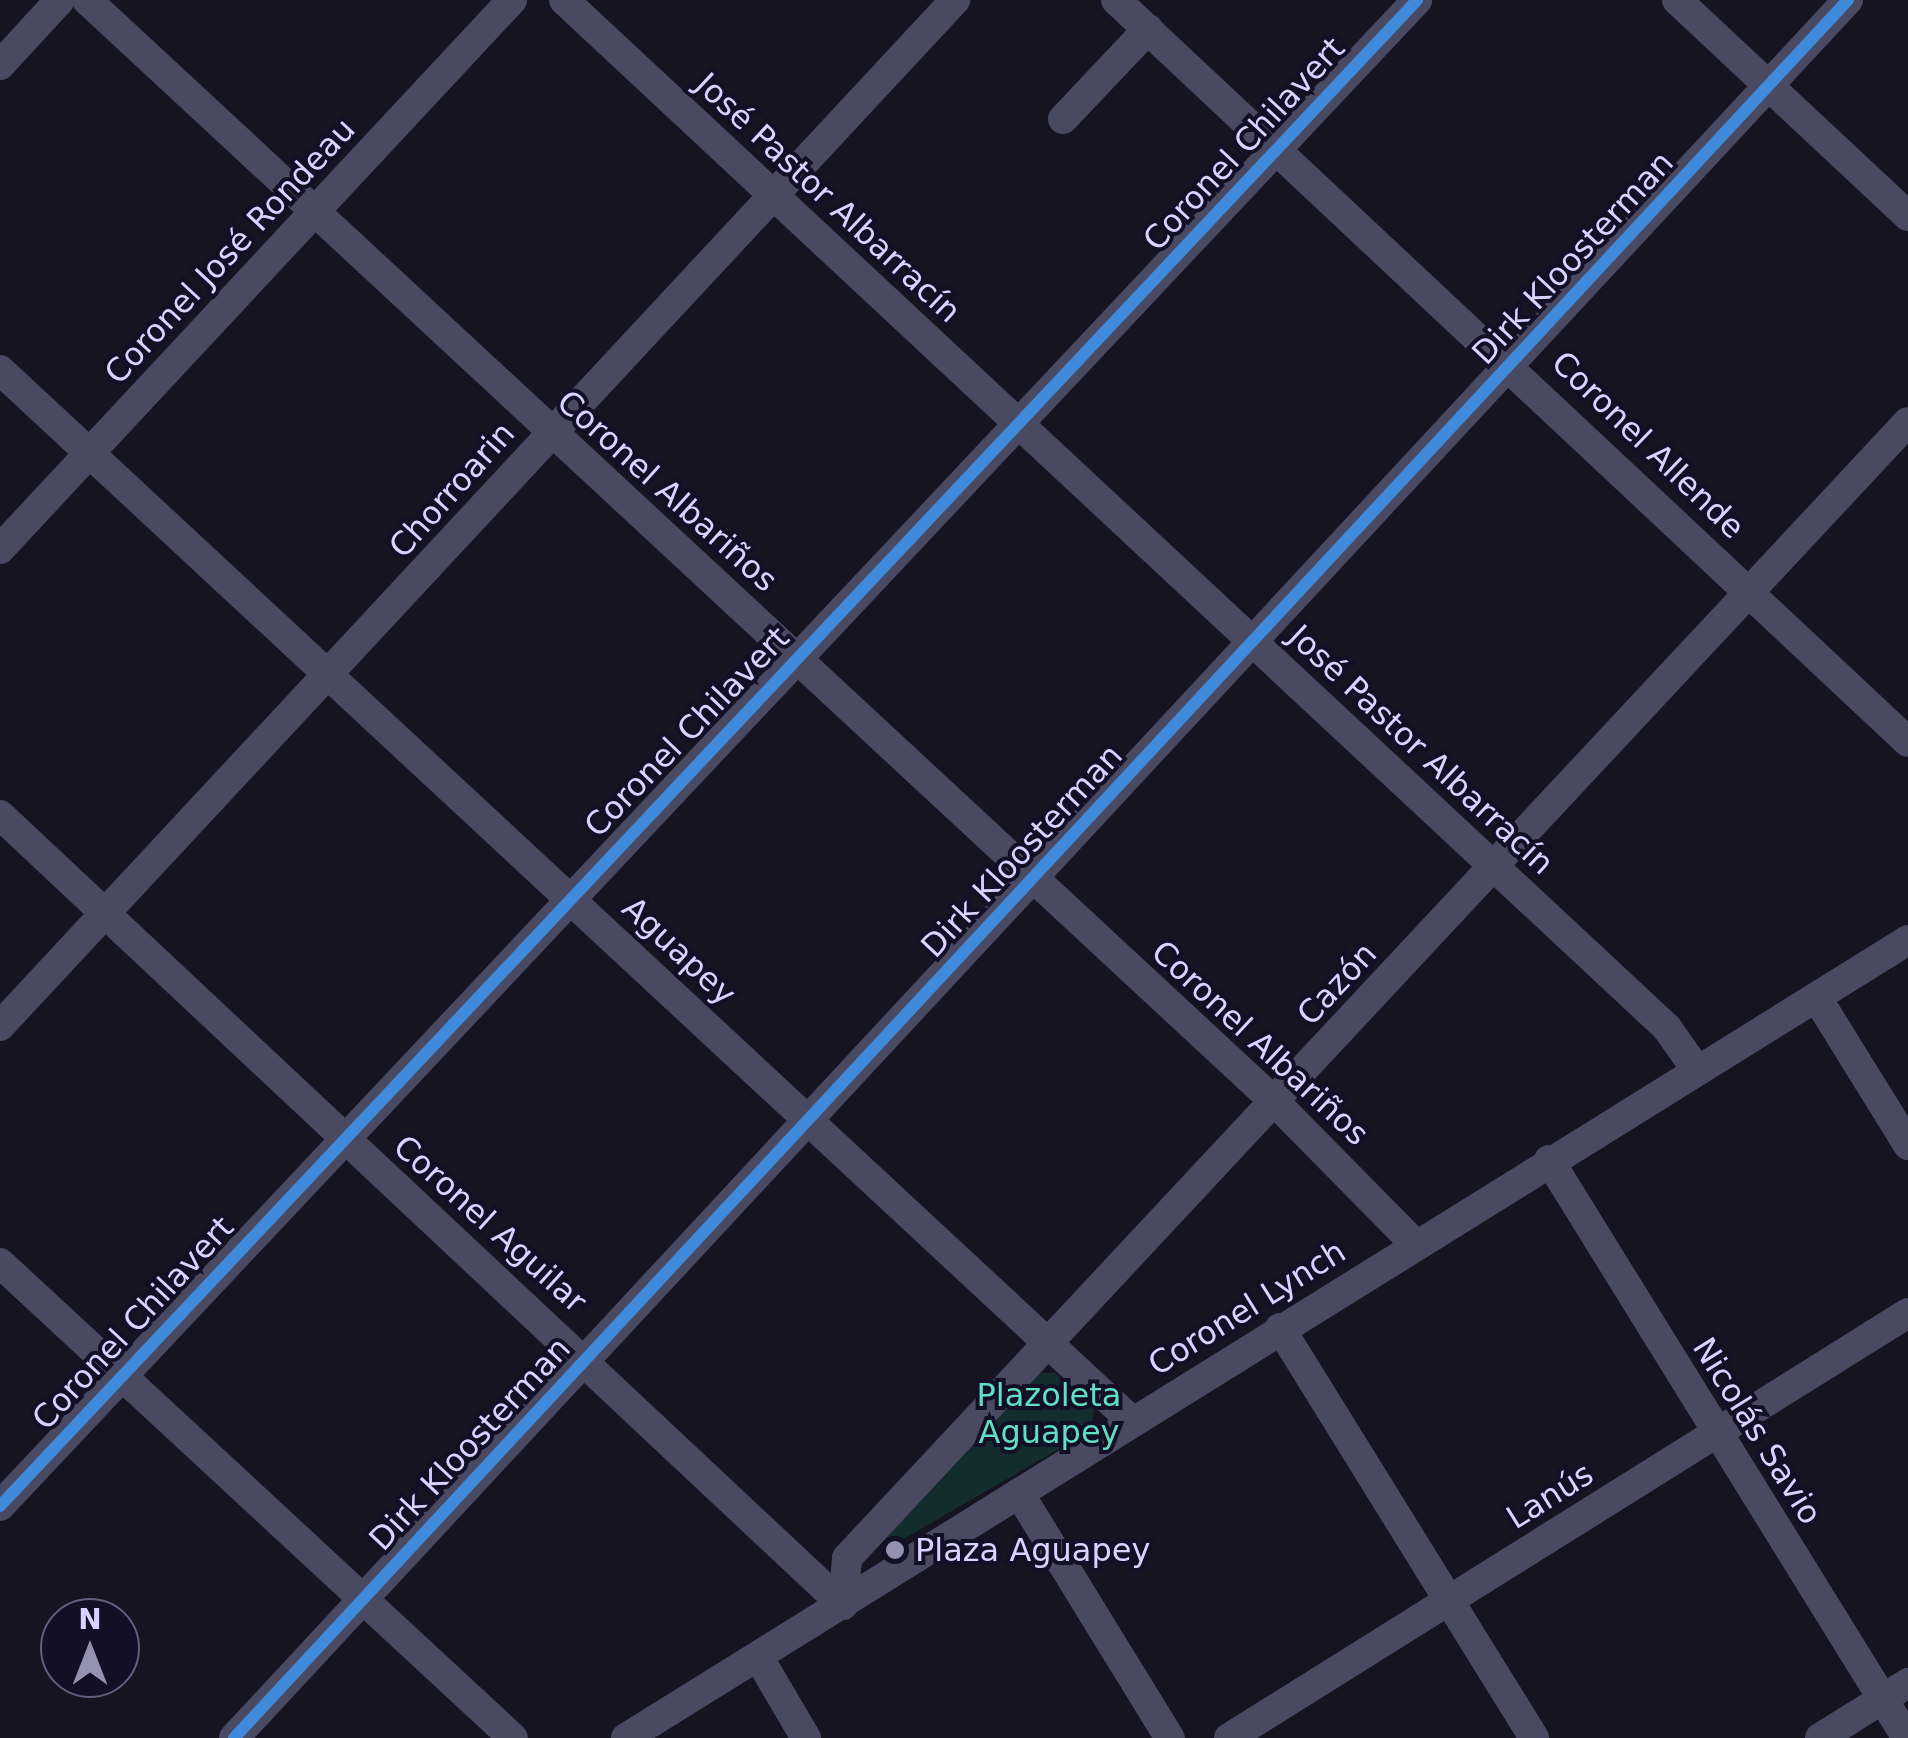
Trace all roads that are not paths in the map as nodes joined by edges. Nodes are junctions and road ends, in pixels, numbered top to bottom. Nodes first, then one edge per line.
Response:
1 (60, 0) edge
2 (86, 0) edge
3 (512, 0) edge
4 (564, 0) edge
5 (955, 0) edge
6 (1116, 0) edge
7 (1418, 0) edge
8 (1678, 0) edge
9 (1848, 0) edge
10 (1148, 29) junction
11 (0, 65) edge
12 (1769, 85) junction
13 (1062, 119) dead end
14 (1277, 150) junction
15 (774, 196) junction
16 (312, 214) junction
17 (1908, 216) edge
18 (1513, 364) junction
19 (0, 370) edge
20 (1018, 421) junction
21 (1908, 422) edge
22 (551, 434) junction
23 (90, 454) junction
24 (0, 549) edge
25 (1751, 592) junction
26 (1253, 642) junction
27 (798, 657) junction
28 (332, 674) junction
29 (1908, 742) edge
30 (0, 815) edge
31 (1494, 866) junction
32 (1033, 881) junction
33 (568, 896) junction
34 (106, 913) junction
35 (1908, 940) edge
36 (1818, 998) junction
37 (0, 1026) edge
38 (1696, 1069) junction
39 (1275, 1102) junction
40 (808, 1119) junction
41 (343, 1137) junction
42 (1908, 1145) edge
43 (1550, 1160) junction
44 (1415, 1244) junction
45 (0, 1263) edge
46 (1908, 1312) edge
47 (1280, 1328) junction
48 (1052, 1346) junction
49 (587, 1359) junction
50 (122, 1376) junction
51 (1133, 1422) junction
52 (1716, 1432) junction
53 (1019, 1493) junction
54 (0, 1506) edge
55 (360, 1600) junction
56 (1448, 1601) junction
57 (843, 1605) junction
58 (758, 1658) junction
59 (1895, 1691) edge
60 (234, 1738) edge
61 (513, 1738) edge
62 (626, 1738) edge
63 (806, 1738) edge
64 (1170, 1738) edge
65 (1229, 1738) edge
66 (1534, 1738) edge
67 (1820, 1738) edge
68 (1907, 1738) edge

1 - 11 street
2 - 16 street, Coronel Albariños
3 - 16 street, Coronel José Rondeau
4 - 15 street, José Pastor Albarracín
5 - 15 street, Chorroarin
6 - 10 street, Coronel Allende
7 - 14 street, Coronel Chilavert
8 - 12 street
9 - 12 street, Dirk Kloosterman
10 - 13 street
10 - 14 street, Coronel Allende
12 - 17 street
12 - 18 street, Dirk Kloosterman
14 - 18 street, Coronel Allende
14 - 20 street, Coronel Chilavert
15 - 20 street, José Pastor Albarracín
15 - 22 street, Chorroarin
16 - 22 street, Coronel Albariños
16 - 23 street, Coronel José Rondeau
18 - 25 street, Coronel Allende
18 - 26 street, Dirk Kloosterman
19 - 23 street, Aguapey
20 - 26 street, José Pastor Albarracín
20 - 27 street, Coronel Chilavert
21 - 25 street, Cazón
22 - 27 street, Coronel Albariños
22 - 28 street, Chorroarin
23 - 24 street, Coronel José Rondeau
23 - 28 street, Aguapey
25 - 29 street, Coronel Allende
25 - 31 street, Cazón
26 - 31 street, José Pastor Albarracín
26 - 32 street, Dirk Kloosterman
27 - 32 street, Coronel Albariños
27 - 33 street, Coronel Chilavert
28 - 33 street, Aguapey
28 - 34 street, Chorroarin
30 - 34 street, Coronel Aguilar
31 - 38 street, José Pastor Albarracín
31 - 39 street, Cazón
32 - 39 street, Coronel Albariños
32 - 40 street, Dirk Kloosterman
33 - 40 street, Aguapey
33 - 41 street, Coronel Chilavert
34 - 37 street, Chorroarin
34 - 41 street, Coronel Aguilar
35 - 36 street, Coronel Lynch
36 - 38 street, Coronel Lynch
36 - 42 street
38 - 43 street, Coronel Lynch
39 - 44 street, Coronel Albariños
39 - 48 street, Cazón
40 - 48 street, Aguapey
40 - 49 street, Dirk Kloosterman
41 - 49 street, Coronel Aguilar
41 - 50 street, Coronel Chilavert
43 - 44 street, Coronel Lynch
43 - 52 street, Nicolás Savio
44 - 47 street, Coronel Lynch
45 - 50 street
46 - 52 street, Lanús
47 - 51 street, Coronel Lynch
47 - 56 street
48 - 51 street, Aguapey
48 - 57 street, Cazón
49 - 55 street, Dirk Kloosterman
49 - 57 street, Coronel Aguilar
50 - 54 street, Coronel Chilavert
50 - 55 street
51 - 53 street, Coronel Lynch
52 - 56 street, Lanús
52 - 59 street, Nicolás Savio
53 - 57 street, Coronel Lynch
53 - 64 street
55 - 60 street, Dirk Kloosterman
55 - 61 street
56 - 65 street, Lanús
56 - 66 street
57 - 58 street, Coronel Lynch
58 - 62 street, Coronel Lynch
58 - 63 street
59 - 67 street
59 - 68 street, Nicolás Savio

